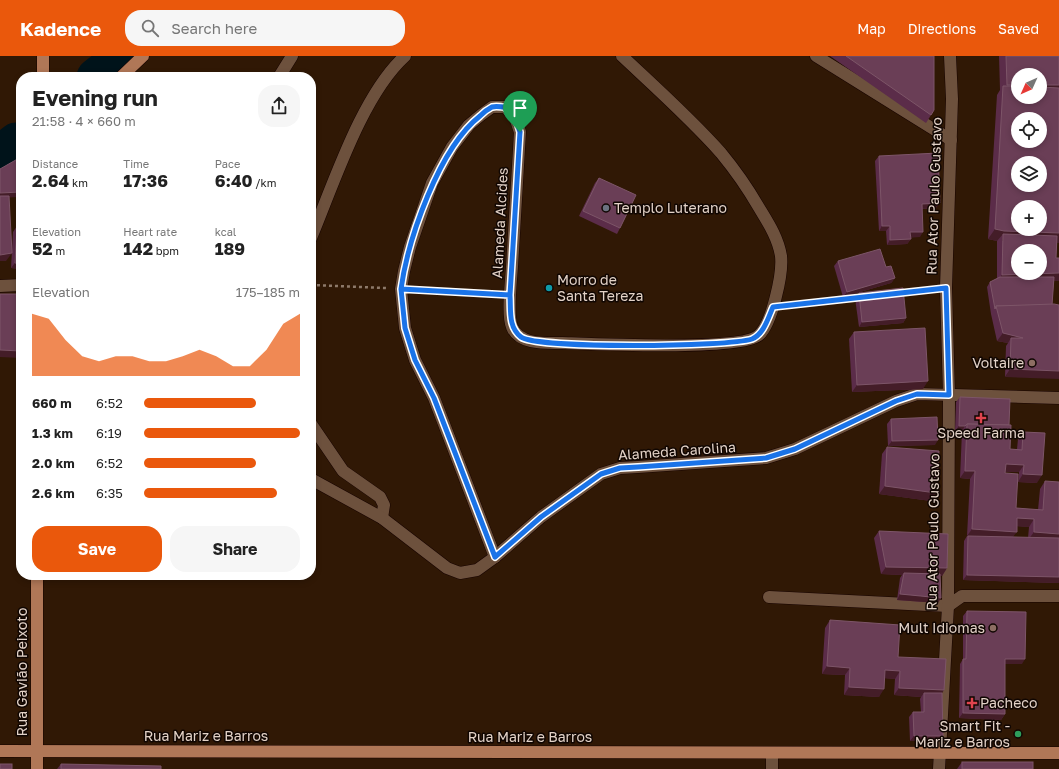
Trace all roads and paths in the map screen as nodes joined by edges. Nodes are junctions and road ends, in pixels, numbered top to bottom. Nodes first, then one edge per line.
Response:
1 (43, 56) edge
2 (143, 56) edge
3 (292, 56) edge
4 (405, 56) edge
5 (622, 56) edge
6 (816, 56) edge
7 (950, 56) edge
8 (43, 72) edge
9 (126, 72) edge
10 (282, 72) edge
11 (951, 140) junction
12 (316, 226) edge
13 (16, 285) edge
14 (316, 285) edge
15 (0, 286) edge
16 (946, 288) junction
17 (401, 289) junction
18 (900, 293) edge
19 (510, 295) junction
20 (863, 297) edge
21 (773, 307) junction
22 (949, 395) junction
23 (1059, 398) edge
24 (316, 431) edge
25 (316, 481) edge
26 (382, 518) junction
27 (495, 557) junction
28 (37, 580) edge
29 (1059, 596) edge
30 (769, 597) dead end
31 (948, 606) junction
32 (0, 750) edge
33 (37, 751) junction
34 (772, 753) junction
35 (940, 753) junction
36 (1059, 753) edge
37 (37, 769) edge
38 (772, 769) edge
39 (939, 769) edge

1 - 8 main road
2 - 9 main road
3 - 10 street
4 - 12 street
5 - 21 street, Alameda Alcides
6 - 11 street
7 - 11 street, Rua Ator Paulo Gustavo
11 - 16 street, Rua Ator Paulo Gustavo
13 - 15 street
14 - 17 path
16 - 18 path
16 - 22 street, Rua Ator Paulo Gustavo
17 - 19 path
17 - 19 street, Alameda Alcides
17 - 27 street, Alameda Alcides
19 - 21 street, Alameda Alcides
20 - 21 path
22 - 23 street, Alameda Carolina
22 - 27 street, Alameda Carolina
22 - 31 street, Rua Ator Paulo Gustavo
24 - 26 street
25 - 26 street, Alameda Carolina
26 - 27 street, Alameda Carolina
28 - 33 main road, Rua Gavião Peixoto
29 - 31 street
30 - 31 street
31 - 35 street, Rua Ator Paulo Gustavo
32 - 33 main road, Rua Mariz e Barros
33 - 34 main road, Rua Mariz e Barros
33 - 37 main road, Rua Gavião Peixoto
34 - 35 main road, Rua Mariz e Barros
34 - 38 street
35 - 36 main road, Rua Mariz e Barros
35 - 39 street, Rua Ator Paulo Gustavo

